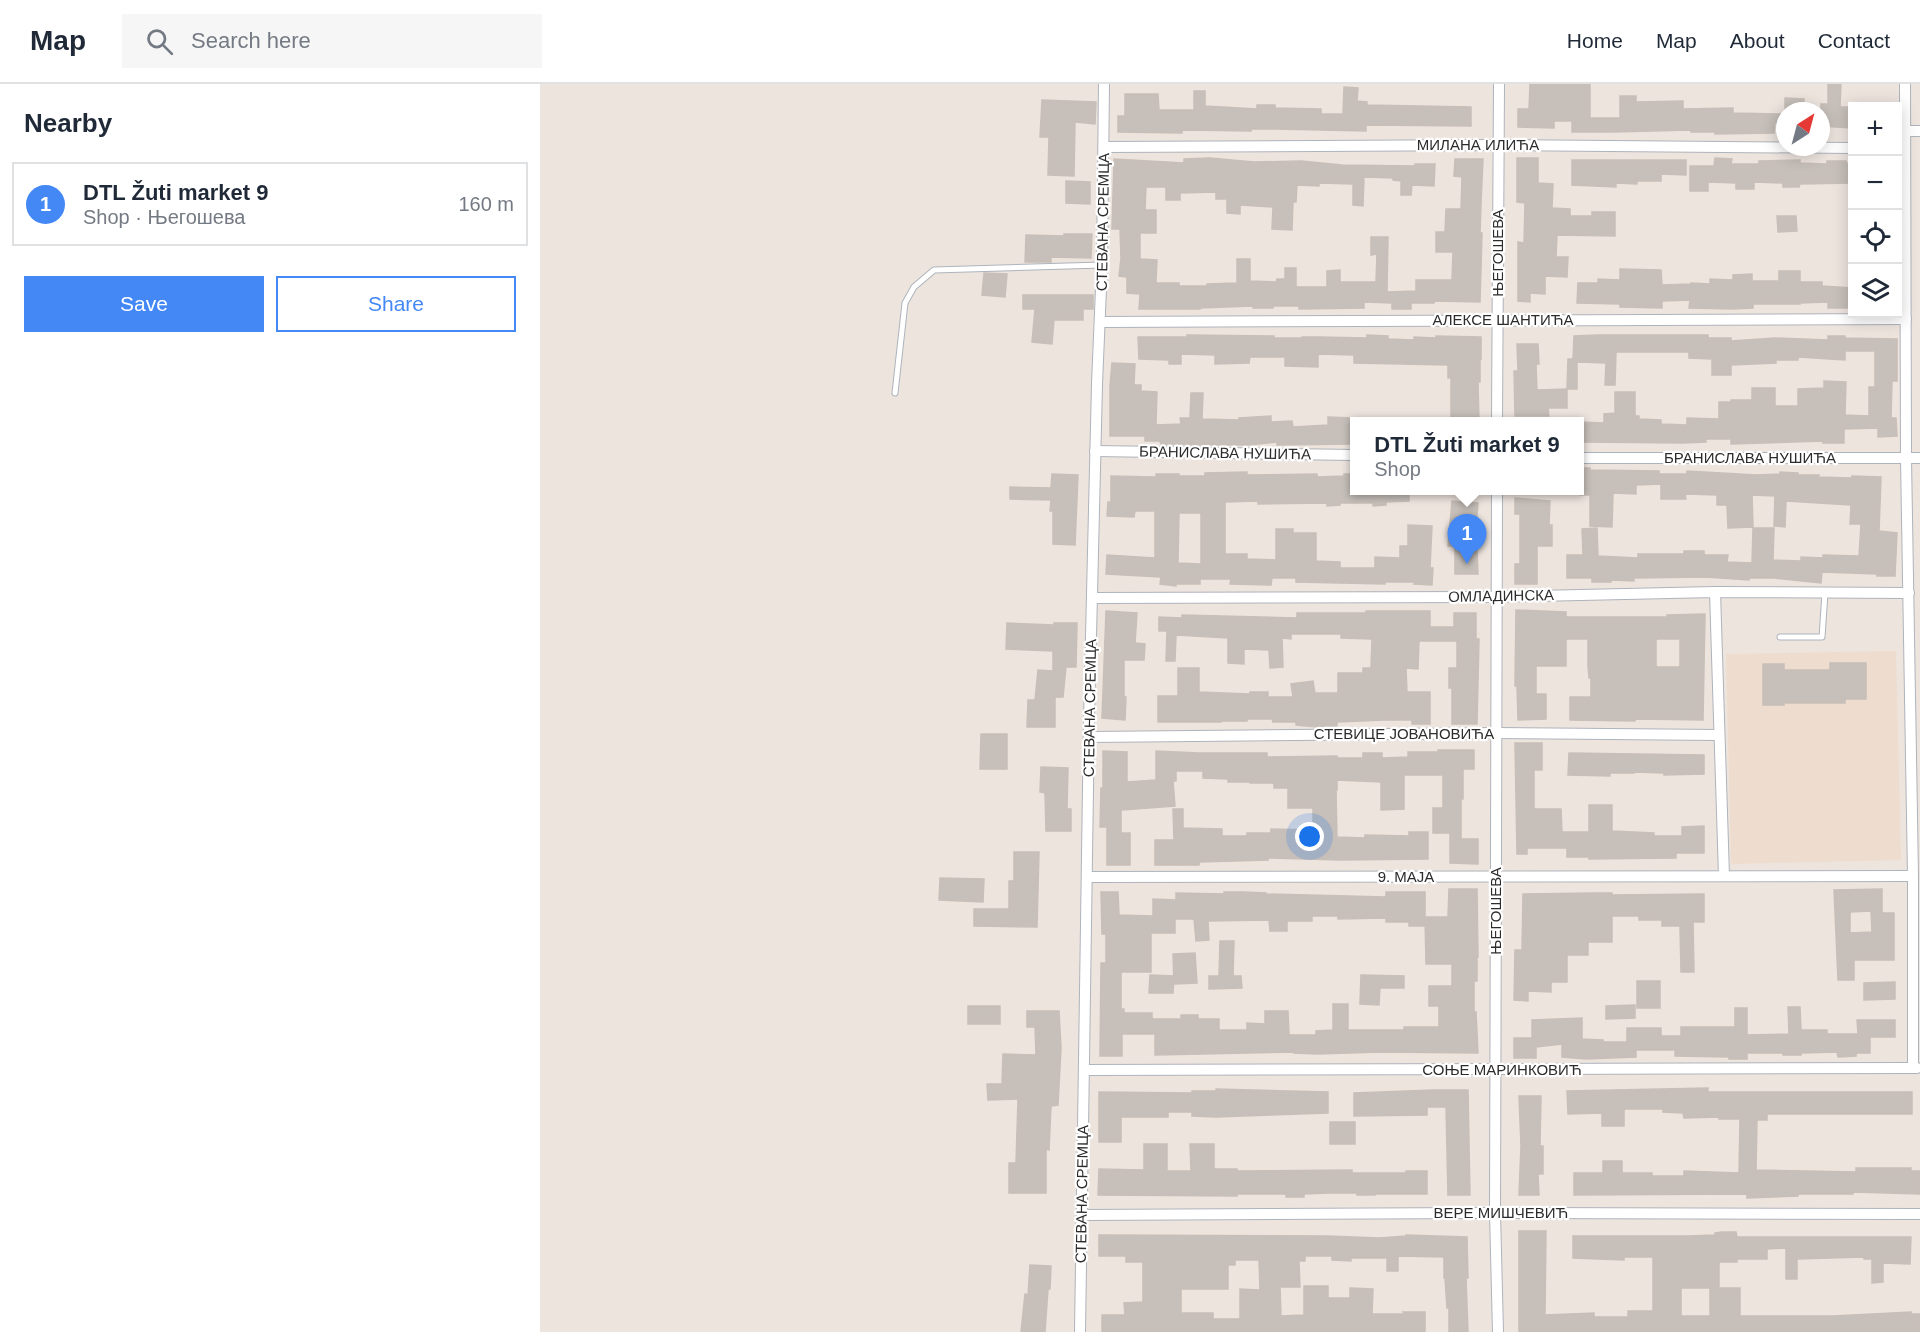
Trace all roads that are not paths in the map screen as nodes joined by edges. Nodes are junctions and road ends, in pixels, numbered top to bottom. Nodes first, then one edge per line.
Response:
1 (1104, 84) edge
2 (1499, 84) edge
3 (1905, 84) edge
4 (1905, 131) junction
5 (1920, 131) edge
6 (1902, 144) edge
7 (1499, 145) junction
8 (1104, 147) junction
9 (1848, 148) edge
10 (1901, 156) edge
11 (1102, 265) junction
12 (1906, 319) junction
13 (1497, 320) junction
14 (1100, 322) junction
15 (896, 393) dead end
16 (1497, 417) edge
17 (1095, 451) junction
18 (1350, 455) edge
19 (1584, 458) edge
20 (1906, 458) junction
21 (1920, 458) edge
22 (1497, 495) edge
23 (1715, 592) junction
24 (1825, 593) junction
25 (1908, 593) junction
26 (1496, 597) junction
27 (1093, 598) junction
28 (1779, 637) dead end
29 (1914, 657) edge
30 (1496, 733) junction
31 (1719, 735) junction
32 (1089, 736) junction
33 (1724, 876) junction
34 (1913, 876) junction
35 (1088, 877) junction
36 (1496, 877) junction
37 (1916, 1068) edge
38 (1084, 1070) junction
39 (1496, 1070) junction
40 (1495, 1214) junction
41 (1920, 1214) edge
42 (1083, 1215) junction
43 (1080, 1332) edge
44 (1498, 1332) edge

1 - 8 street, СТЕВАНА СРЕМЦА
2 - 7 street, ЊЕГОШЕВА
3 - 4 street
4 - 5 street
4 - 6 street
7 - 8 street, МИЛАНА ИЛИЋА
7 - 9 street, МИЛАНА ИЛИЋА
7 - 13 street, ЊЕГОШЕВА
8 - 11 street, СТЕВАНА СРЕМЦА
10 - 12 street
11 - 14 street, СТЕВАНА СРЕМЦА
11 - 15 lane
12 - 13 street, АЛЕКСЕ ШАНТИЋА
12 - 20 street
13 - 14 street, АЛЕКСЕ ШАНТИЋА
13 - 16 street, ЊЕГОШЕВА
14 - 17 street, СТЕВАНА СРЕМЦА
17 - 18 street, БРАНИСЛАВА НУШИЋА
17 - 27 street, СТЕВАНА СРЕМЦА
19 - 20 street, БРАНИСЛАВА НУШИЋА
20 - 21 street, БРАНИСЛАВА НУШИЋА
20 - 25 street
22 - 26 street, ЊЕГОШЕВА
23 - 24 street, ОМЛАДИНСКА
23 - 26 street, ОМЛАДИНСКА
23 - 31 street
24 - 25 street, ОМЛАДИНСКА
24 - 28 lane
25 - 29 street
26 - 27 street, ОМЛАДИНСКА
26 - 30 street, ЊЕГОШЕВА
27 - 32 street, СТЕВАНА СРЕМЦА
29 - 34 street
30 - 31 street, СТЕВИЦЕ ЈОВАНОВИЋА
30 - 32 street, СТЕВИЦЕ ЈОВАНОВИЋА
30 - 36 street, ЊЕГОШЕВА
31 - 33 street
32 - 35 street, СТЕВАНА СРЕМЦА
33 - 34 street, 9. МАЈА
33 - 36 street, 9. МАЈА
34 - 37 street
35 - 36 street, 9. МАЈА
35 - 38 street, СТЕВАНА СРЕМЦА
36 - 39 street, ЊЕГОШЕВА
37 - 39 street, СОЊЕ МАРИНКОВИЋ
38 - 39 street, СОЊЕ МАРИНКОВИЋ
38 - 42 street, СТЕВАНА СРЕМЦА
39 - 40 street, ЊЕГОШЕВА
40 - 41 street, ВЕРЕ МИШЧЕВИЋ
40 - 42 street, ВЕРЕ МИШЧЕВИЋ
40 - 44 street, ЊЕГОШЕВА
42 - 43 street, СТЕВАНА СРЕМЦА

